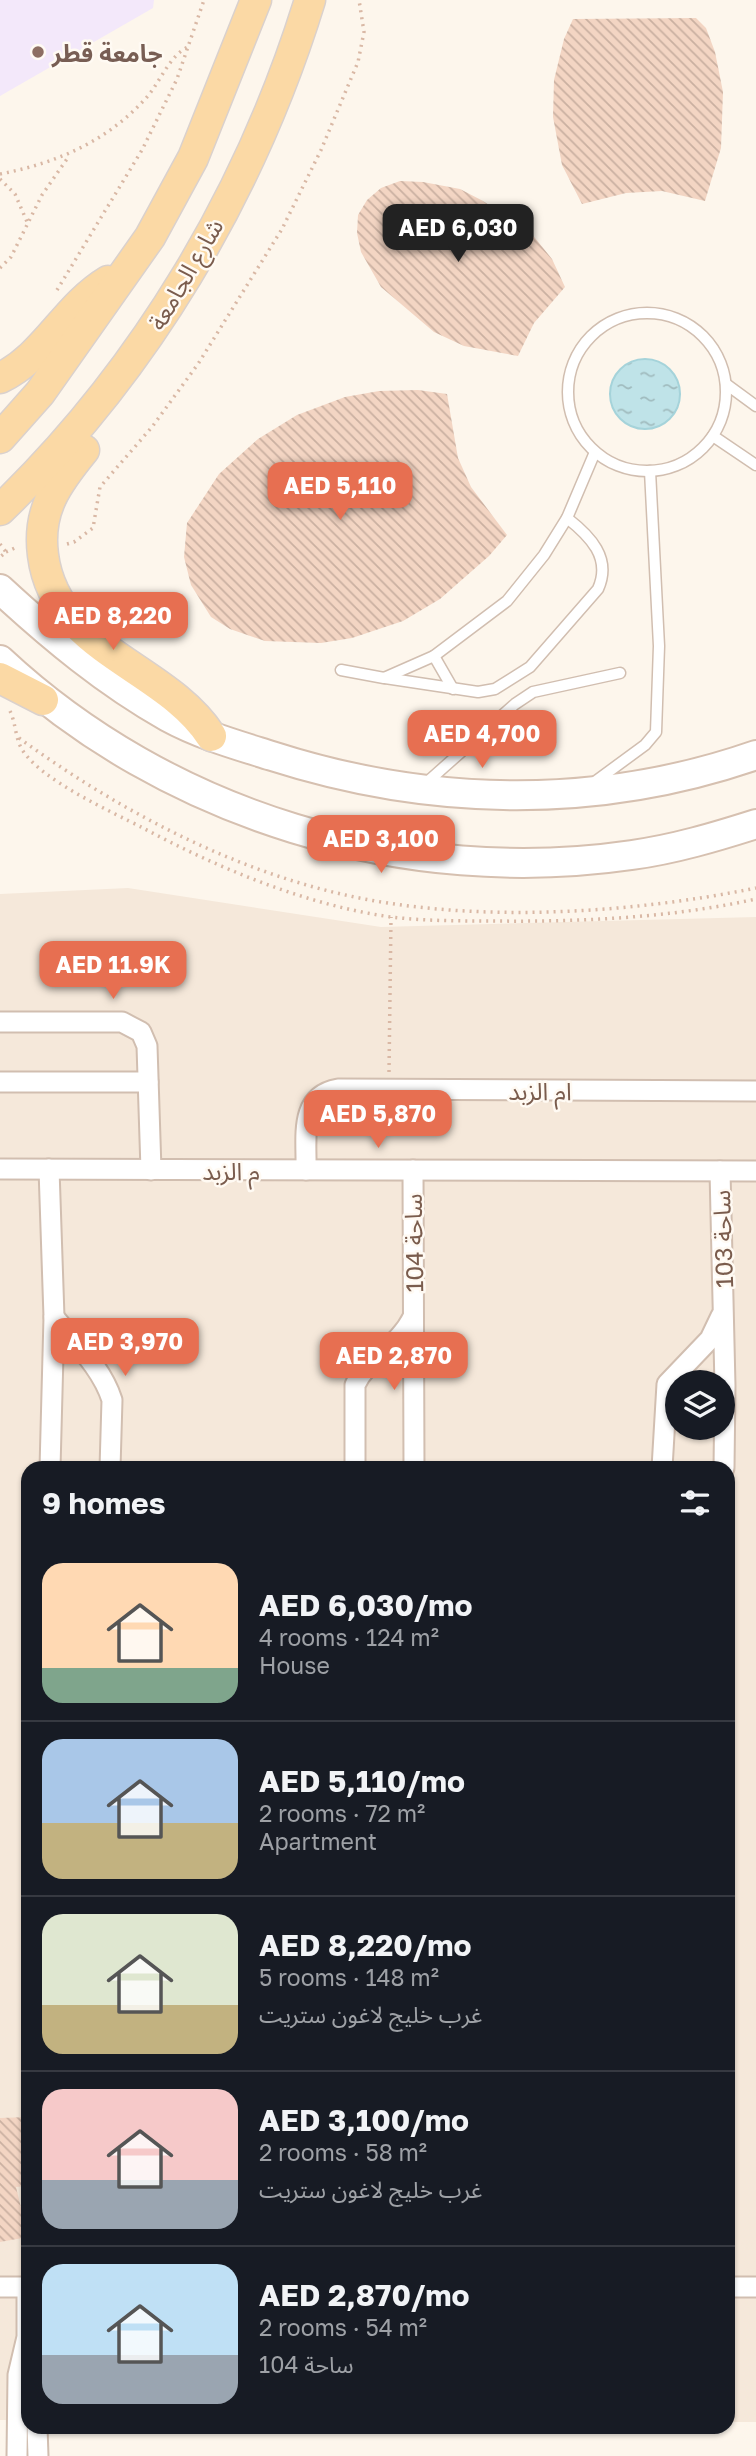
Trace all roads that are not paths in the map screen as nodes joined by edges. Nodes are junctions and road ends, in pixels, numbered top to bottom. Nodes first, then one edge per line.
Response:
1 (256, 0) edge
2 (310, 0) edge
3 (130, 270) junction
4 (133, 362) junction
5 (0, 378) edge
6 (726, 384) junction
7 (756, 406) edge
8 (713, 436) junction
9 (0, 438) edge
10 (595, 452) junction
11 (756, 465) edge
12 (650, 471) junction
13 (0, 510) edge
14 (567, 518) junction
15 (0, 589) edge
16 (434, 656) junction
17 (0, 660) edge
18 (341, 670) dead end
19 (620, 673) dead end
20 (384, 678) junction
21 (453, 689) junction
22 (2, 690) edge
23 (43, 700) junction
24 (211, 736) junction
25 (756, 755) edge
26 (417, 791) junction
27 (576, 794) junction
28 (756, 824) edge
29 (0, 1022) edge
30 (0, 1082) edge
31 (148, 1082) junction
32 (756, 1091) edge
33 (49, 1169) junction
34 (0, 1170) edge
35 (151, 1170) junction
36 (306, 1170) junction
37 (413, 1170) junction
38 (720, 1171) junction
39 (756, 1171) edge
40 (724, 1308) junction
41 (414, 1315) junction
42 (54, 1318) junction
43 (50, 1461) edge
44 (110, 1461) edge
45 (355, 1461) edge
46 (414, 1461) edge
47 (663, 1461) edge
48 (724, 1461) edge
49 (0, 2287) edge
50 (21, 2287) edge
51 (735, 2287) edge
52 (756, 2287) edge
53 (21, 2364) edge
54 (37, 2434) edge
55 (17, 2456) edge
56 (38, 2456) edge

1 - 3 main road, شارع الجامعة
2 - 4 main road, شارع الجامعة
3 - 5 main road
3 - 9 main road, شارع الجامعة
4 - 13 main road, شارع الجامعة
4 - 24 main road
6 - 7 lane
6 - 8 lane
6 - 10 lane
8 - 11 lane
8 - 12 lane
10 - 12 lane
10 - 14 lane
12 - 27 lane
14 - 16 lane
14 - 21 lane
15 - 24 street
16 - 20 lane
16 - 21 lane
17 - 23 street
18 - 20 lane
19 - 26 lane
20 - 21 lane
22 - 23 main road
23 - 28 street
24 - 26 street
25 - 27 street
26 - 27 street
29 - 31 street
30 - 31 street
31 - 35 street
32 - 36 street, ام الزبد
33 - 34 street, م الزبد
33 - 35 street, م الزبد
33 - 42 street
35 - 36 street, م الزبد
36 - 37 street, م الزبد
37 - 38 street, م الزبد
37 - 41 street, ساحة 104
38 - 39 street, م الزبد
38 - 40 street, ساحة 103
40 - 47 street, ساحة 103
40 - 48 street, ساحة 103
41 - 45 street, ساحة 104
41 - 46 street, ساحة 104
42 - 43 street
42 - 44 street
49 - 50 street
51 - 52 street
53 - 55 street
54 - 56 street

